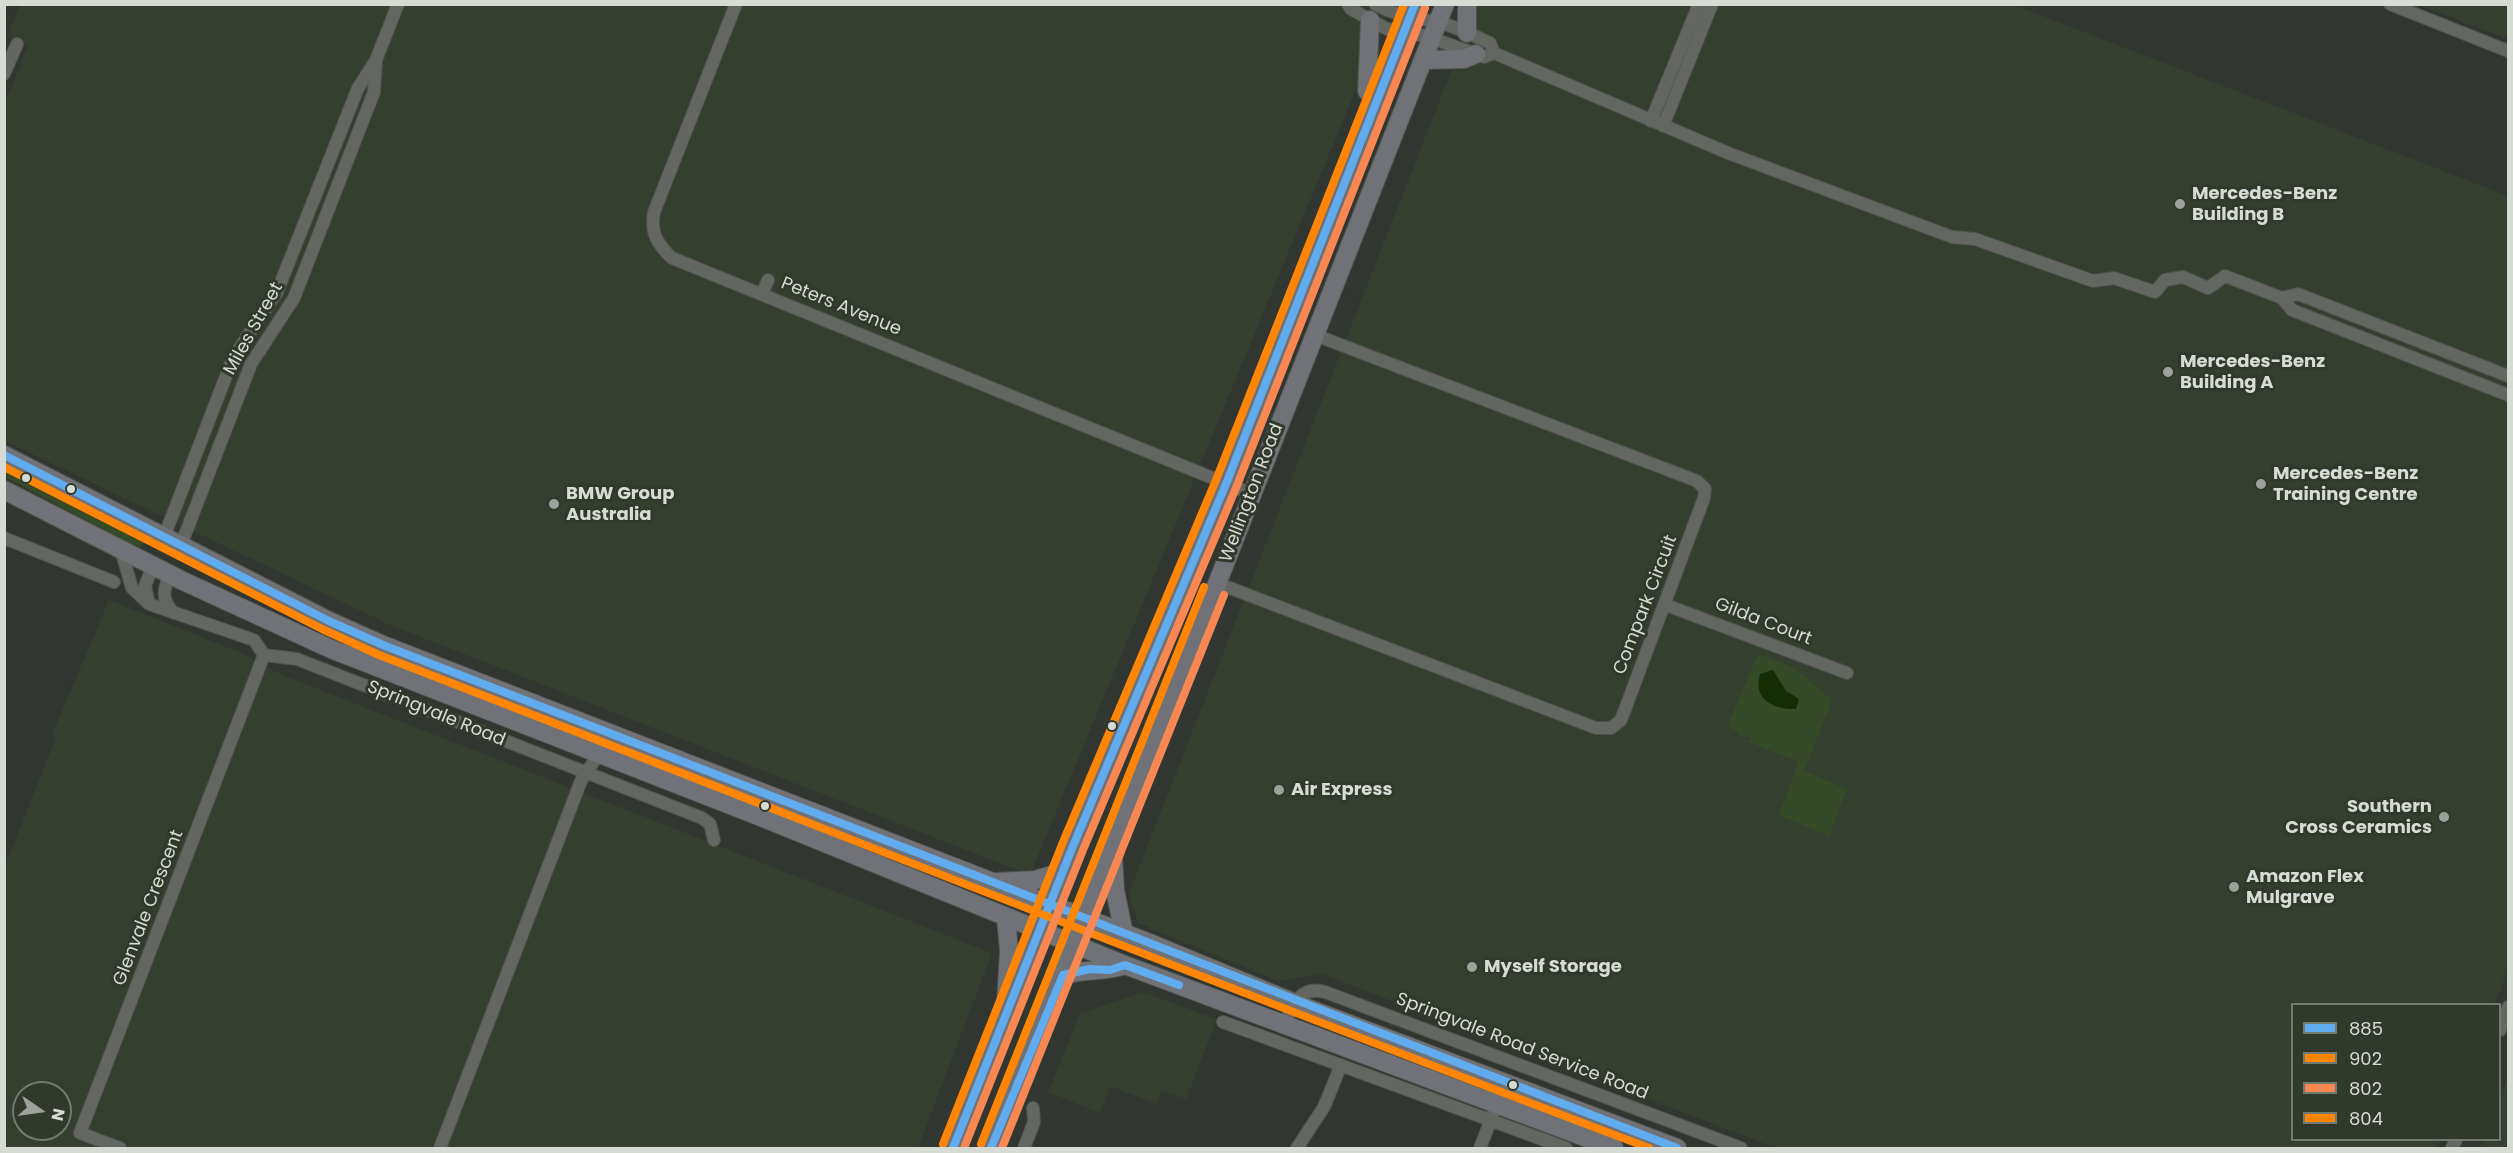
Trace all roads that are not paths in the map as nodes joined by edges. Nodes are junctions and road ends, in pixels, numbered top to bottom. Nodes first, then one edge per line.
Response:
1 (398, 4) edge
2 (736, 4) edge
3 (1348, 4) edge
4 (1445, 4) edge
5 (1467, 4) edge
6 (1699, 4) edge
7 (1712, 4) edge
8 (2390, 4) edge
9 (1373, 12) edge
10 (1409, 18) edge
11 (1435, 30) junction
12 (1467, 33) junction
13 (17, 44) dead end
14 (2508, 51) edge
15 (1485, 54) junction
16 (376, 60) junction
17 (1423, 60) junction
18 (4, 74) edge
19 (1376, 102) junction
20 (1657, 124) junction
21 (334, 149) junction
22 (350, 155) junction
23 (304, 224) junction
24 (320, 230) junction
25 (768, 280) dead end
26 (277, 292) junction
27 (762, 294) junction
28 (294, 298) junction
29 (2282, 298) junction
30 (2394, 332) junction
31 (1315, 335) junction
32 (2388, 348) junction
33 (2468, 360) junction
34 (2508, 376) edge
35 (2462, 377) junction
36 (2508, 395) edge
37 (4, 456) edge
38 (193, 463) junction
39 (210, 471) junction
40 (1226, 483) junction
41 (4, 490) edge
42 (1252, 494) junction
43 (4, 538) edge
44 (172, 541) junction
45 (122, 550) junction
46 (153, 566) junction
47 (170, 574) junction
48 (114, 582) dead end
49 (1217, 583) junction
50 (149, 604) junction
51 (1666, 605) junction
52 (174, 613) junction
53 (264, 656) junction
54 (1847, 673) dead end
55 (604, 732) junction
56 (597, 754) junction
57 (586, 774) junction
58 (714, 840) dead end
59 (1112, 850) junction
60 (1062, 872) junction
61 (992, 882) junction
62 (1049, 905) junction
63 (1005, 918) junction
64 (1085, 919) junction
65 (1040, 931) junction
66 (1124, 934) junction
67 (1075, 945) junction
68 (1125, 964) junction
69 (1063, 975) junction
70 (1292, 1003) junction
71 (1236, 1006) junction
72 (2508, 1007) edge
73 (1005, 1016) junction
74 (1223, 1022) dead end
75 (1285, 1024) junction
76 (2501, 1025) edge
77 (1242, 1028) junction
78 (1341, 1065) junction
79 (1505, 1083) junction
80 (1033, 1108) dead end
81 (1494, 1112) junction
82 (120, 1149) edge
83 (440, 1149) edge
84 (952, 1149) edge
85 (991, 1149) edge
86 (1023, 1149) edge
87 (1297, 1149) edge
88 (1480, 1149) edge
89 (1566, 1149) edge
90 (1614, 1149) edge
91 (1677, 1149) edge
92 (1741, 1149) edge

1 - 16 street, Miles Street
2 - 27 street, Peters Avenue
3 - 9 street
4 - 11 highway, Wellington Road
5 - 12 highway
6 - 20 street
7 - 20 street
8 - 14 street
9 - 10 street
9 - 19 highway
10 - 11 street
10 - 19 highway, Wellington Road
11 - 12 street
11 - 15 street
11 - 17 highway, Wellington Road
12 - 15 street
13 - 18 street
15 - 17 highway
15 - 20 street
16 - 21 street, Miles Street
16 - 22 street, Miles Street
17 - 31 highway, Wellington Road
19 - 40 highway, Wellington Road
20 - 29 street
21 - 22 street
21 - 23 street, Miles Street
22 - 24 street, Miles Street
23 - 24 street
23 - 26 street, Miles Street
24 - 28 street, Miles Street
25 - 27 street
26 - 28 street
26 - 38 street, Miles Street
27 - 40 street, Peters Avenue
28 - 39 street, Miles Street
29 - 30 street
29 - 32 street
30 - 32 street
30 - 33 street
31 - 42 highway, Wellington Road
31 - 51 street, Compark Circuit
32 - 35 street
33 - 34 street
33 - 35 street
35 - 36 street
37 - 44 highway
38 - 39 street
38 - 44 street, Miles Street
39 - 44 street, Miles Street
40 - 42 street, Peters Avenue
40 - 60 highway, Wellington Road
41 - 45 highway, Springvale Road
42 - 49 highway, Wellington Road
43 - 48 street
44 - 46 highway
44 - 47 highway
44 - 55 highway
45 - 46 highway, Springvale Road
45 - 50 street
46 - 47 highway, Springvale Road
46 - 50 street
47 - 52 street
47 - 56 highway, Springvale Road
49 - 51 street, Compark Circuit
49 - 59 highway, Wellington Road
50 - 52 street
51 - 54 street, Gilda Court
52 - 53 street
53 - 57 street, Springvale Road
53 - 82 street, Glenvale Crescent
55 - 56 street
55 - 61 highway
56 - 57 street
56 - 63 highway, Springvale Road
57 - 58 street, Springvale Road
57 - 83 street
59 - 64 highway, Wellington Road
59 - 66 highway
60 - 61 highway
60 - 62 highway, Wellington Road
61 - 62 highway
62 - 64 highway
62 - 65 highway, Wellington Road
63 - 65 highway, Springvale Road
63 - 73 highway
64 - 66 highway
64 - 67 highway, Wellington Road
65 - 67 highway, Springvale Road
65 - 73 highway, Wellington Road
66 - 70 highway
67 - 68 highway, Springvale Road
67 - 69 highway, Wellington Road
68 - 69 highway
68 - 71 highway, Springvale Road
69 - 85 highway, Wellington Road
70 - 75 street
70 - 79 highway
70 - 92 street, Springvale Road Service Road
71 - 75 highway, Springvale Road
71 - 77 street
72 - 76 street
73 - 84 highway, Wellington Road
74 - 77 street
75 - 81 highway, Springvale Road
77 - 78 street
78 - 81 street
78 - 87 street
79 - 81 street
79 - 91 highway
80 - 86 street
81 - 88 street
81 - 89 street
81 - 90 highway, Springvale Road

